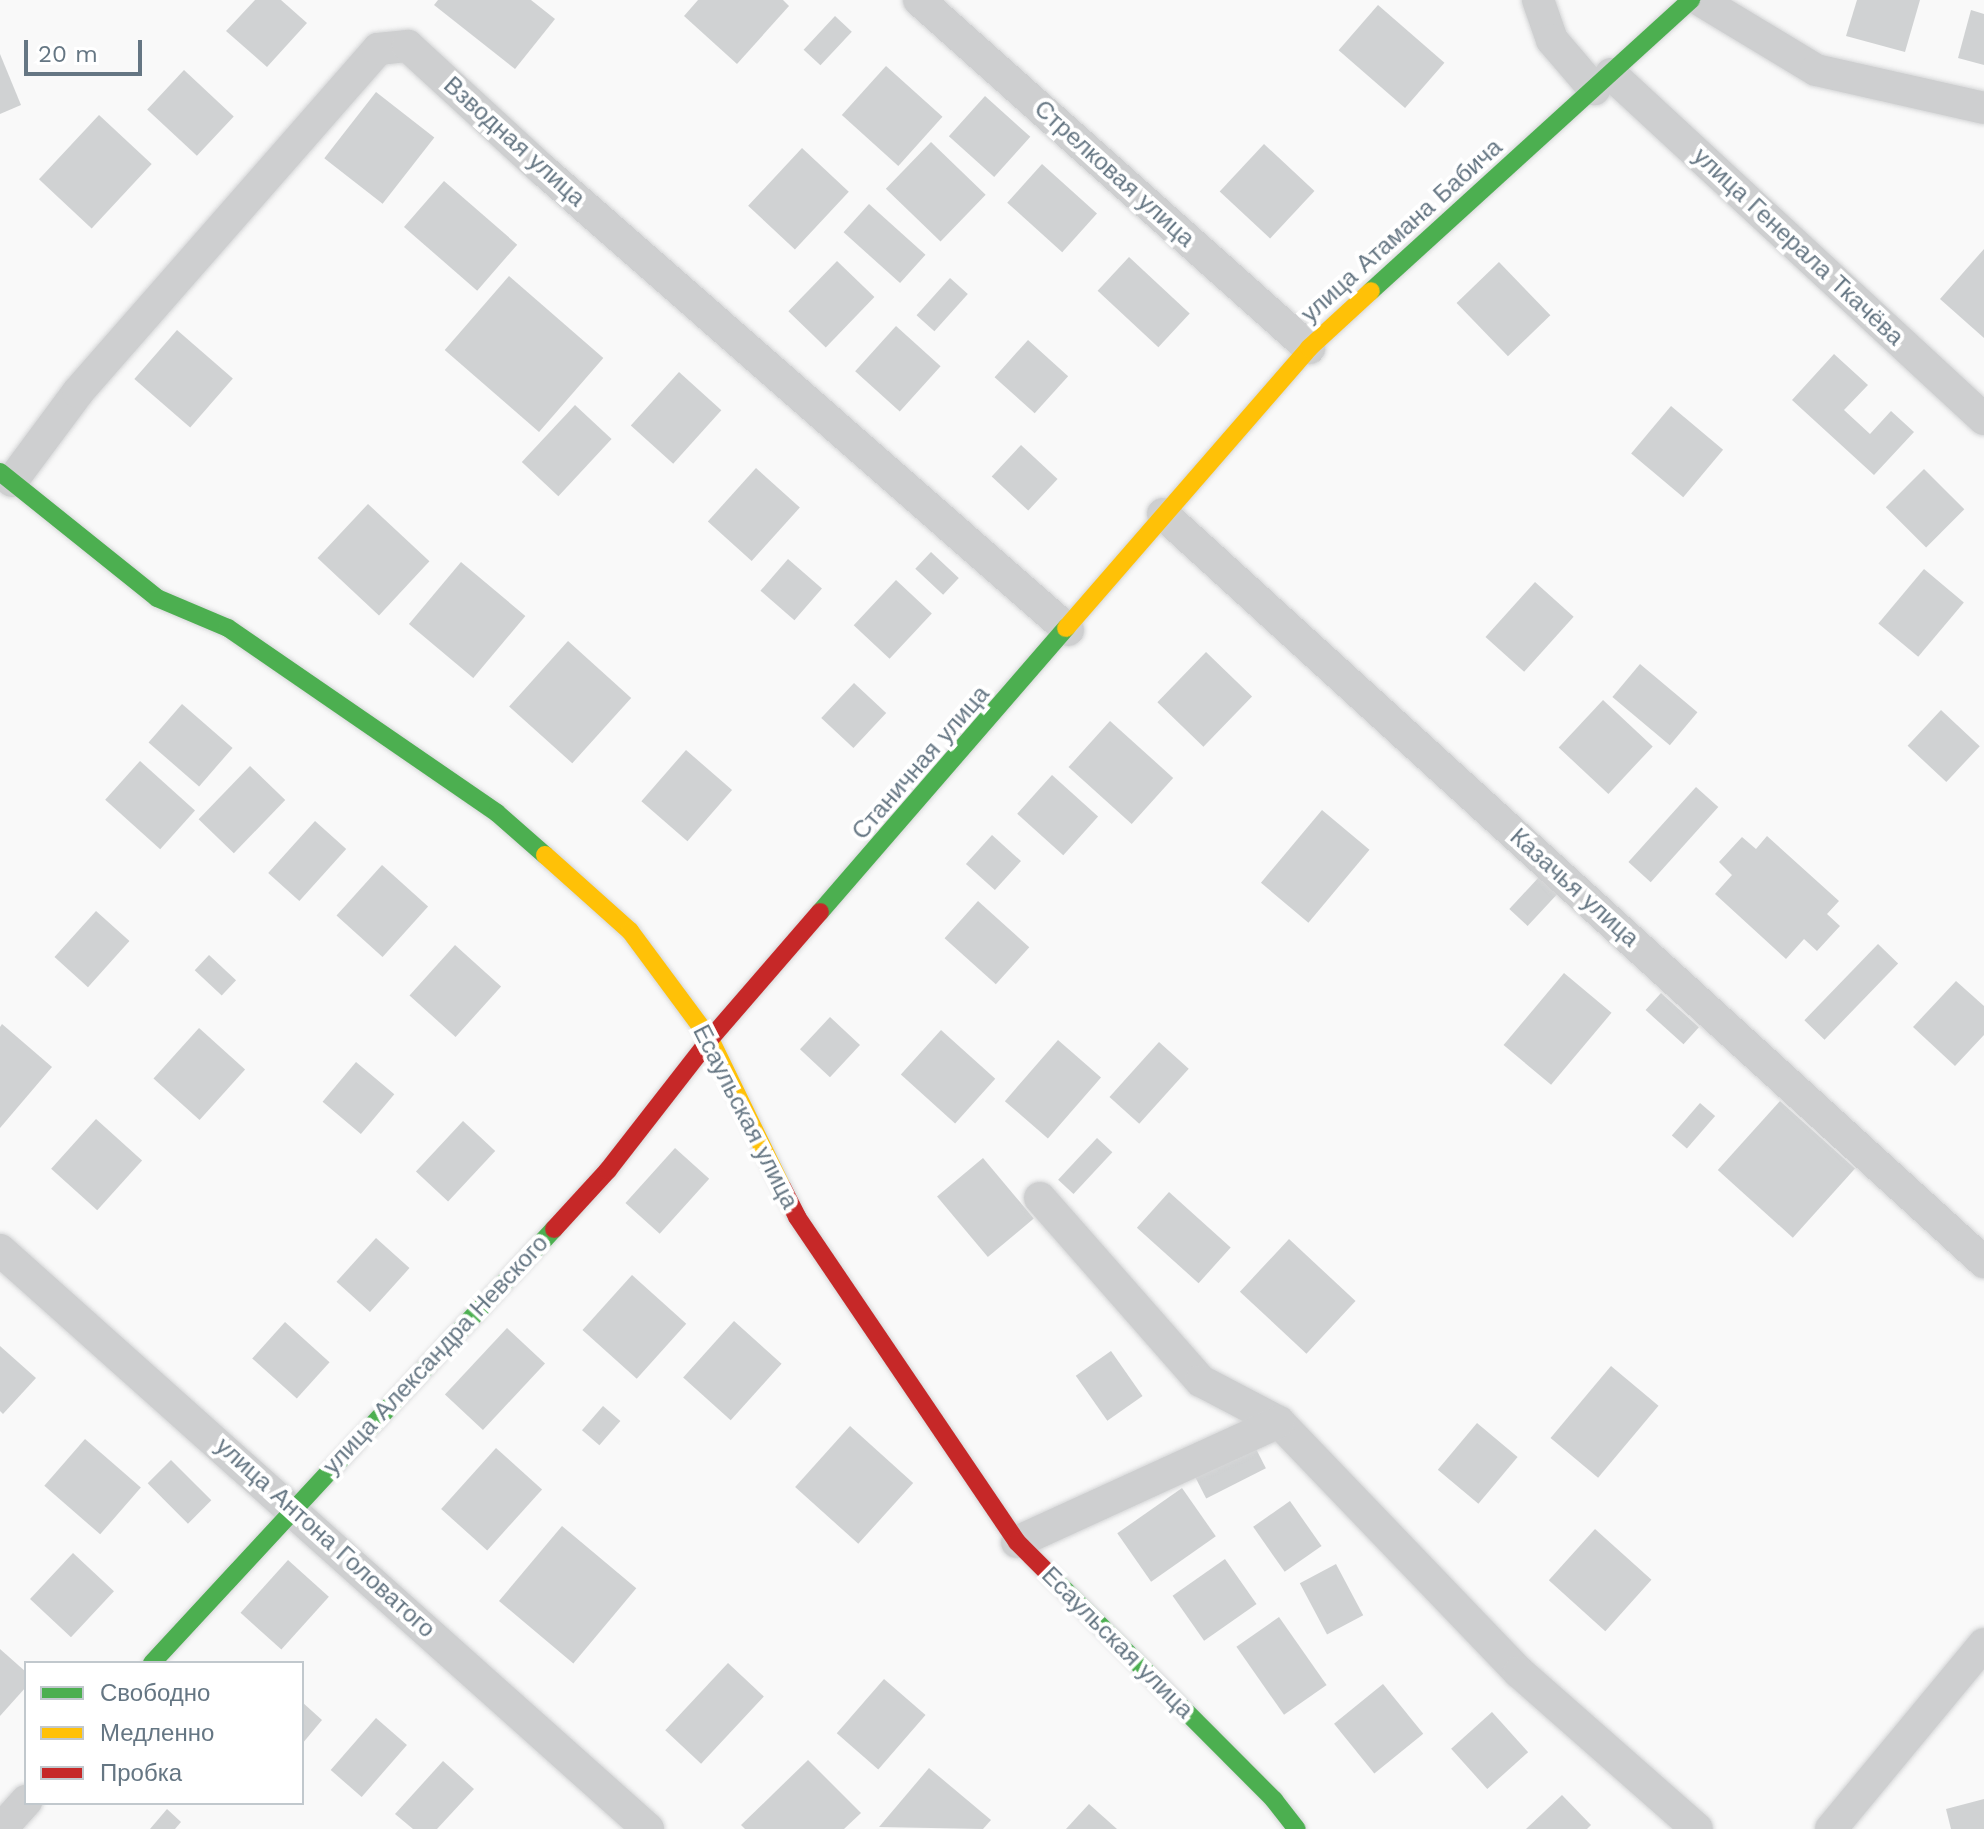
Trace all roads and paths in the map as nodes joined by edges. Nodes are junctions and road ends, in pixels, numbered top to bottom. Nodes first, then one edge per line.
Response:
1 (919, 0) edge
2 (1538, 0) edge
3 (1691, 0) edge
4 (1700, 0) edge
5 (1602, 82) junction
6 (1984, 108) edge
7 (1309, 348) junction
8 (1984, 419) edge
9 (6, 476) edge
10 (1163, 514) junction
11 (1068, 630) junction
12 (710, 1039) junction
13 (1040, 1198) dead end
14 (0, 1250) edge
15 (1984, 1262) edge
16 (1279, 1422) junction
17 (293, 1509) junction
18 (1017, 1542) junction
19 (1984, 1644) edge
20 (154, 1661) edge
21 (24, 1803) edge
22 (1, 1829) edge
23 (648, 1829) edge
24 (1297, 1829) edge
25 (1697, 1829) edge
26 (1831, 1829) edge

1 - 7 street, Стрелковая улица
2 - 5 street, улица Генерала Ткачёва
3 - 5 street, улица Атамана Бабича
4 - 6 street
5 - 7 street, улица Атамана Бабича
5 - 8 street, улица Генерала Ткачёва
7 - 10 street, улица Атамана Бабича
9 - 11 street, Взводная улица
9 - 12 street, Есаульская улица
10 - 11 street, Станичная улица
10 - 15 street, Казачья улица
11 - 12 street, Станичная улица
12 - 17 street, улица Александра Невского
12 - 18 street, Есаульская улица
13 - 16 street
14 - 17 street, улица Антона Головатого
16 - 18 street
16 - 25 street
17 - 20 street, улица Александра Невского
17 - 23 street, улица Антона Головатого
18 - 24 street, Есаульская улица
19 - 26 street
21 - 22 street

